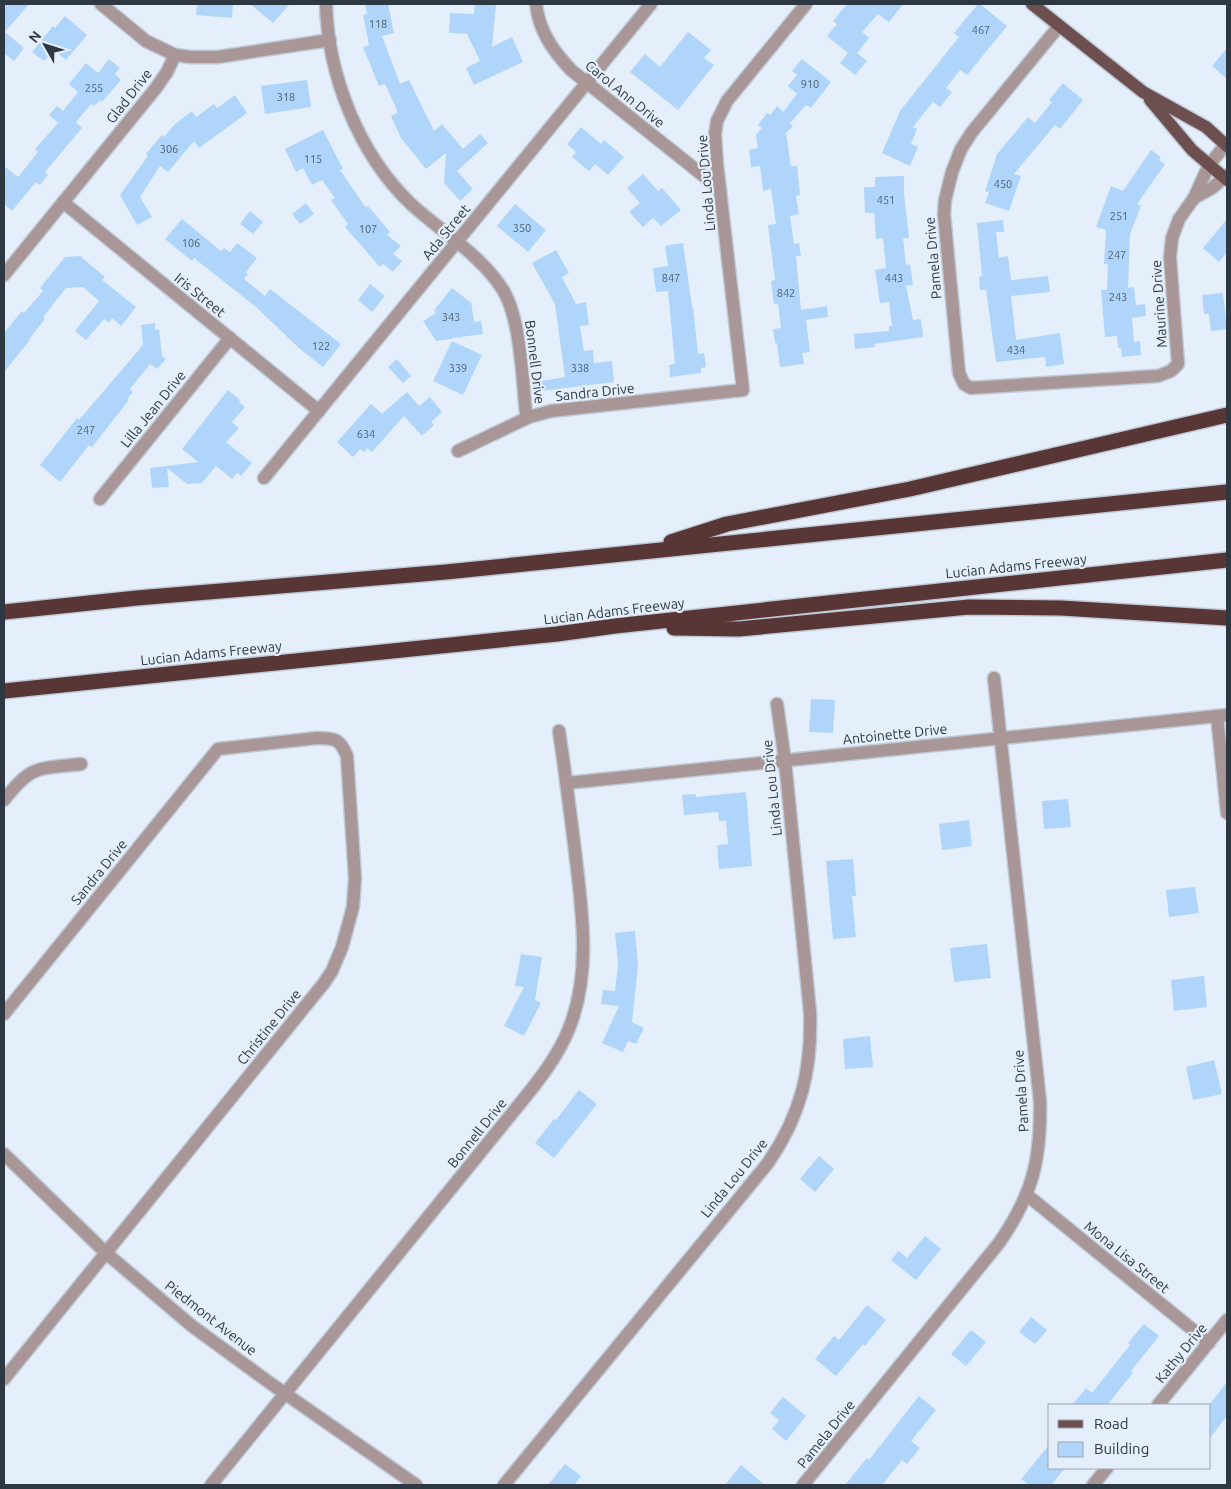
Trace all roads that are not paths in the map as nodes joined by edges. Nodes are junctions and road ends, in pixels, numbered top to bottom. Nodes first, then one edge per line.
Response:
1 (101, 4) edge
2 (326, 4) edge
3 (536, 4) edge
4 (651, 4) edge
5 (806, 4) edge
6 (1032, 4) edge
7 (1059, 26) junction
8 (330, 40) junction
9 (175, 55) junction
10 (587, 83) junction
11 (1144, 92) junction
12 (1227, 144) edge
13 (1209, 165) junction
14 (1226, 178) edge
15 (720, 189) junction
16 (1194, 198) junction
17 (63, 202) junction
18 (457, 242) junction
19 (4, 275) edge
20 (230, 338) junction
21 (1073, 382) joint
22 (743, 390) joint
23 (319, 411) junction
24 (1227, 414) edge
25 (529, 416) junction
26 (458, 451) dead end
27 (264, 478) dead end
28 (1227, 492) edge
29 (100, 499) dead end
30 (644, 551) junction
31 (1227, 560) edge
32 (4, 612) edge
33 (1227, 618) edge
34 (615, 626) junction
35 (994, 678) dead end
36 (4, 691) edge
37 (777, 704) dead end
38 (1222, 716) edge
39 (559, 731) dead end
40 (1001, 738) junction
41 (218, 749) joint
42 (785, 761) junction
43 (81, 764) dead end
44 (567, 783) junction
45 (4, 800) edge
46 (1227, 813) edge
47 (4, 1014) edge
48 (4, 1154) edge
49 (1027, 1195) junction
50 (106, 1253) junction
51 (1227, 1320) edge
52 (1209, 1343) junction
53 (4, 1379) edge
54 (285, 1394) junction
55 (1159, 1404) edge
56 (1106, 1469) edge
57 (211, 1485) edge
58 (416, 1485) edge
59 (504, 1485) edge
60 (803, 1485) edge
61 (1093, 1485) edge

1 - 9 street
2 - 8 street, Bonnell Drive
3 - 10 street, Carol Ann Drive
4 - 10 street, Ada Street
5 - 15 street, Linda Lou Drive
6 - 7 main road
7 - 11 main road
7 - 21 street, Pamela Drive
8 - 9 street
8 - 18 street, Bonnell Drive
9 - 17 street, Glad Drive
10 - 15 street, Carol Ann Drive
10 - 18 street, Ada Street
11 - 12 main road
11 - 13 main road
12 - 13 street, Maurine Drive
13 - 14 main road
13 - 16 street, Maurine Drive
14 - 16 street, Maurine Drive
15 - 22 street, Linda Lou Drive
16 - 21 street, Maurine Drive
17 - 19 street, Glad Drive
17 - 20 street, Iris Street
18 - 23 street, Ada Street
18 - 25 street, Bonnell Drive
20 - 23 street, Iris Street
20 - 29 street, Lilla Jean Drive
22 - 25 street, Sandra Drive
23 - 27 street, Ada Street
24 - 30 highway
25 - 26 street, Sandra Drive
28 - 30 highway
30 - 32 highway
31 - 34 highway, Lucian Adams Freeway
33 - 34 highway
34 - 36 highway, Lucian Adams Freeway
35 - 40 street, Pamela Drive
37 - 42 street, Linda Lou Drive
38 - 40 street, Antoinette Drive
38 - 46 street
39 - 44 street, Bonnell Drive
40 - 42 street, Antoinette Drive
40 - 49 street, Pamela Drive
41 - 47 street, Sandra Drive
41 - 50 street, Christine Drive
42 - 44 street, Antoinette Drive
42 - 59 street, Linda Lou Drive
43 - 45 street
44 - 54 street, Bonnell Drive
48 - 50 street, Piedmont Avenue
49 - 52 street, Mona Lisa Street
49 - 60 street, Pamela Drive
50 - 53 street, Christine Drive
50 - 54 street, Piedmont Avenue
51 - 52 street, Kathy Drive
52 - 55 street, Kathy Drive
54 - 57 street, Bonnell Drive
54 - 58 street, Piedmont Avenue
56 - 61 street

